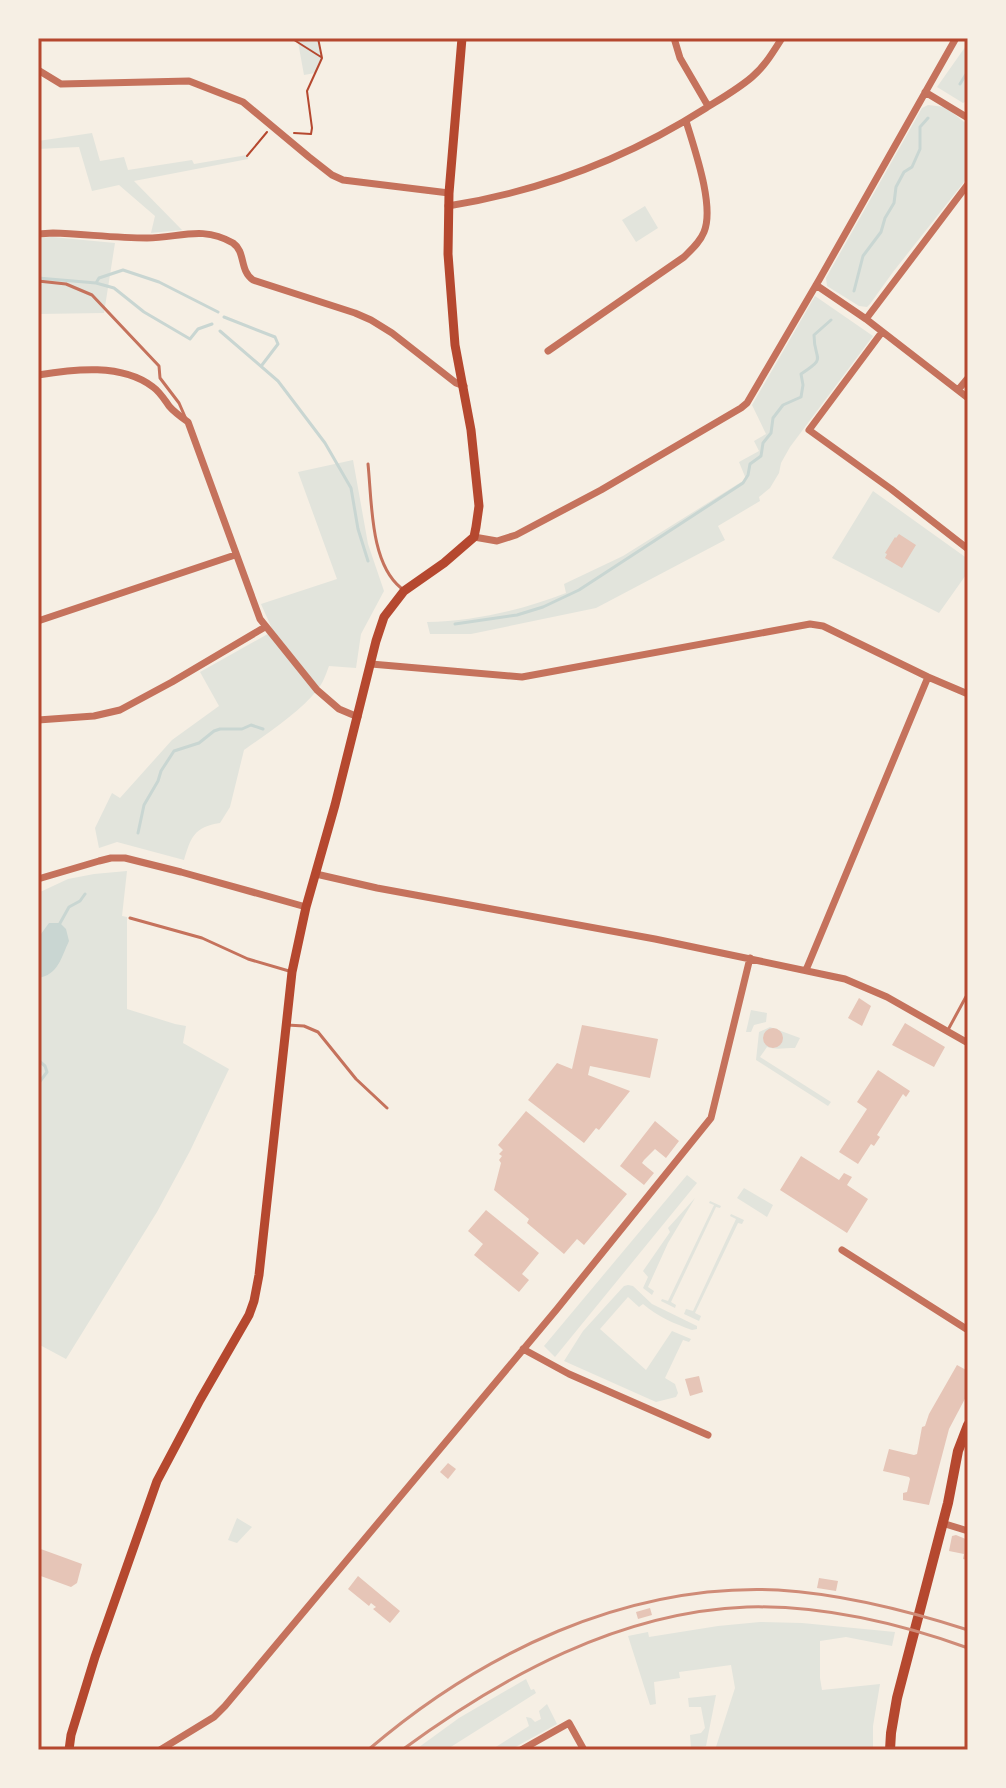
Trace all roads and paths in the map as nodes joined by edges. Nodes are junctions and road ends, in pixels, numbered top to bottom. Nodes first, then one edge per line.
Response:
1 (291, 38) edge
2 (318, 38) edge
3 (462, 38) edge
4 (674, 38) edge
5 (782, 38) edge
6 (956, 38) edge
7 (322, 58) junction
8 (38, 70) edge
9 (925, 92) junction
10 (708, 106) junction
11 (968, 118) edge
12 (686, 121) junction
13 (273, 125) junction
14 (301, 133) dead end
15 (247, 156) dead end
16 (968, 184) edge
17 (449, 193) junction
18 (448, 206) junction
19 (38, 234) edge
20 (38, 281) edge
21 (816, 285) junction
22 (866, 319) junction
23 (882, 332) junction
24 (548, 351) dead end
25 (38, 375) edge
26 (968, 378) edge
27 (464, 386) junction
28 (958, 390) junction
29 (968, 398) edge
30 (188, 422) junction
31 (368, 464) dead end
32 (474, 537) junction
33 (968, 549) edge
34 (235, 555) junction
35 (404, 591) junction
36 (38, 621) edge
37 (265, 627) junction
38 (371, 664) junction
39 (928, 677) junction
40 (968, 694) edge
41 (358, 717) junction
42 (38, 720) edge
43 (316, 874) junction
44 (38, 879) edge
45 (306, 907) junction
46 (130, 918) dead end
47 (750, 958) junction
48 (806, 970) junction
49 (292, 972) junction
50 (968, 993) edge
51 (286, 1025) junction
52 (947, 1031) junction
53 (968, 1043) edge
54 (387, 1108) dead end
55 (842, 1250) dead end
56 (968, 1330) edge
57 (523, 1349) junction
58 (968, 1425) edge
59 (708, 1435) dead end
60 (942, 1523) junction
61 (968, 1531) edge
62 (69, 1750) edge
63 (160, 1750) edge
64 (521, 1750) edge
65 (584, 1750) edge
66 (890, 1750) edge

1 - 7 path
2 - 7 path
3 - 17 main road
4 - 10 street
5 - 10 street
6 - 9 street
7 - 14 path
8 - 13 street
9 - 11 street
9 - 21 street
10 - 12 street
12 - 18 street
12 - 24 street
13 - 15 path
13 - 17 street
16 - 22 street
17 - 18 main road
18 - 27 main road
19 - 27 street
20 - 30 lane
21 - 22 street
21 - 32 street
22 - 23 street
23 - 28 street
23 - 33 street
25 - 30 street
26 - 28 street
27 - 32 main road
28 - 29 street
30 - 34 street
31 - 35 lane
32 - 35 main road
34 - 36 street
34 - 37 street
35 - 38 main road
37 - 41 street
37 - 42 street
38 - 39 street
38 - 41 main road
39 - 40 street
39 - 48 street
41 - 43 main road
43 - 45 main road
43 - 47 street
44 - 45 street
45 - 49 main road
46 - 49 lane
47 - 48 street
47 - 57 street
48 - 52 street
49 - 51 main road
50 - 52 lane
51 - 54 lane
51 - 62 main road
52 - 53 street
55 - 56 street
57 - 59 street
57 - 63 street
58 - 60 main road
60 - 61 street
60 - 66 main road
64 - 65 street

